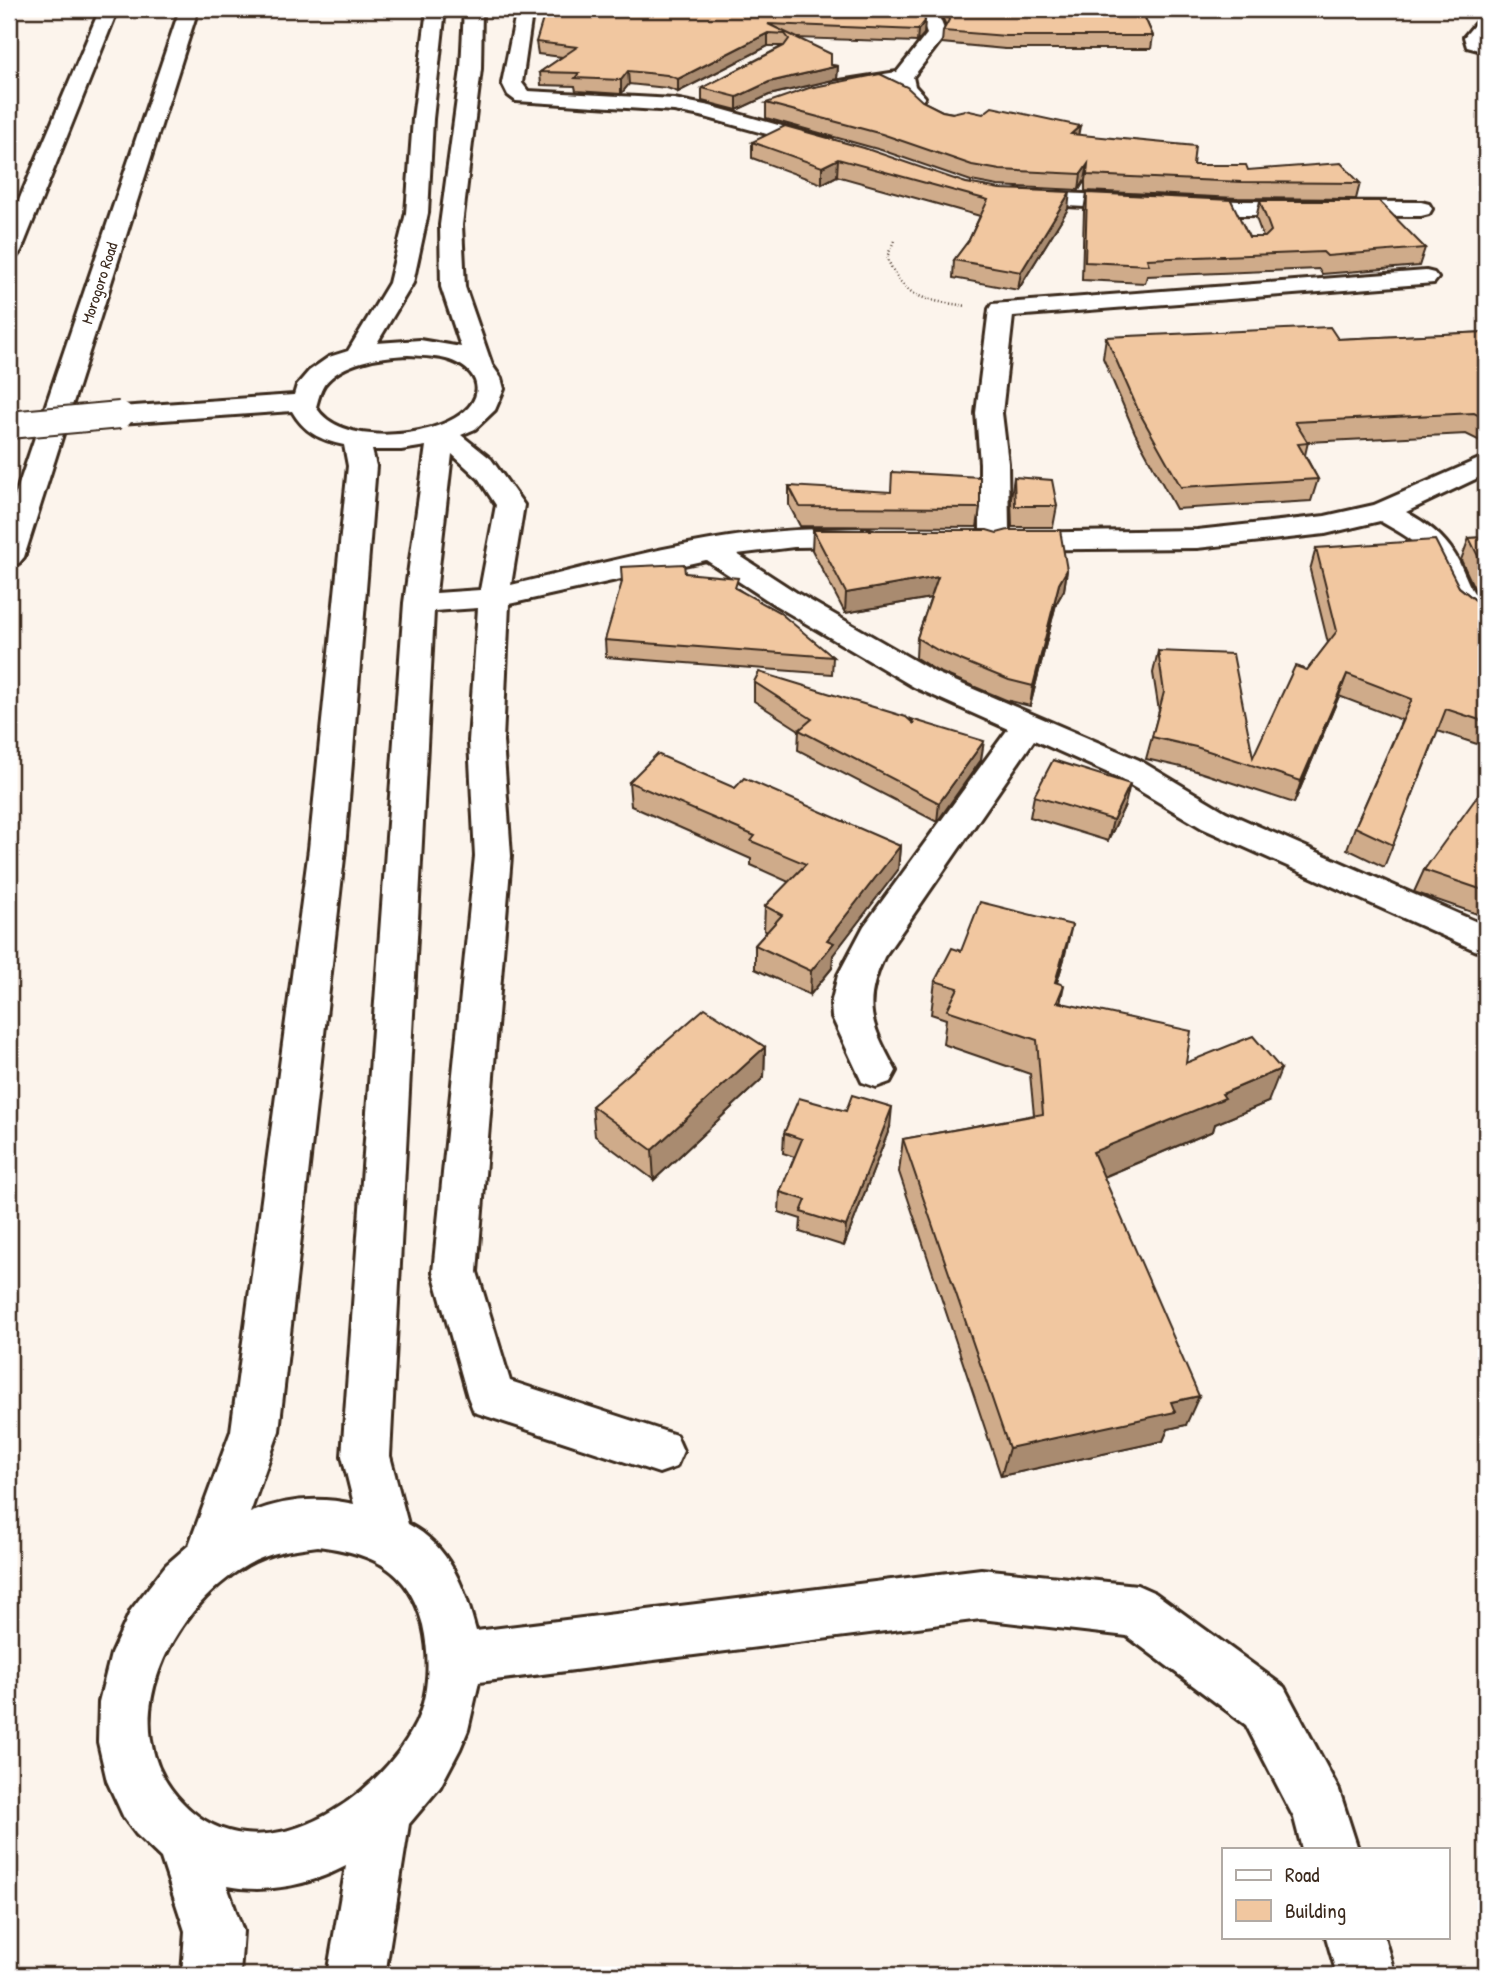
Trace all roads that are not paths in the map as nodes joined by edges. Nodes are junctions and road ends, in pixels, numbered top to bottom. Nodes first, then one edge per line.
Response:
1 (109, 9) edge
2 (189, 9) edge
3 (436, 9) edge
4 (474, 9) edge
5 (526, 9) edge
6 (928, 9) edge
7 (1486, 23) edge
8 (1486, 46) edge
9 (903, 77) junction
10 (815, 91) edge
11 (697, 92) dead end
12 (674, 105) junction
13 (768, 107) edge
14 (929, 111) edge
15 (739, 120) junction
16 (849, 151) edge
17 (998, 196) edge
18 (1421, 209) dead end
19 (9, 251) edge
20 (1426, 278) dead end
21 (358, 356) junction
22 (480, 367) junction
23 (304, 401) junction
24 (9, 425) edge
25 (441, 435) junction
26 (357, 442) junction
27 (1486, 464) edge
28 (1384, 511) junction
29 (890, 538) edge
30 (710, 550) junction
31 (9, 557) edge
32 (494, 598) junction
33 (419, 603) junction
34 (1486, 619) edge
35 (1028, 725) junction
36 (1486, 942) edge
37 (876, 1071) dead end
38 (659, 1451) dead end
39 (387, 1539) junction
40 (208, 1562) junction
41 (456, 1659) junction
42 (383, 1813) junction
43 (184, 1842) junction
44 (1330, 1848) edge
45 (1355, 1938) edge
46 (211, 1975) edge
47 (356, 1975) edge
48 (1366, 1975) edge

1 - 19 main road
2 - 31 main road, Morogoro Road
3 - 21 main road
4 - 22 main road
5 - 12 main road
6 - 9 main road
7 - 8 main road
9 - 10 main road
9 - 14 main road
11 - 12 main road
12 - 15 main road
13 - 15 main road
15 - 16 main road
17 - 18 main road
20 - 28 main road
21 - 22 main road
21 - 23 main road
22 - 25 main road
23 - 24 main road, bridge
23 - 26 main road
25 - 26 main road
25 - 32 main road
25 - 33 main road
26 - 40 main road
27 - 28 main road
28 - 34 main road
29 - 30 main road
30 - 32 main road
30 - 35 main road
32 - 33 main road
32 - 38 main road
33 - 39 main road
35 - 36 main road
35 - 37 main road
39 - 40 main road
39 - 41 main road
40 - 43 main road
41 - 42 main road
41 - 44 main road
42 - 43 main road
42 - 47 main road
43 - 46 main road
45 - 48 main road

